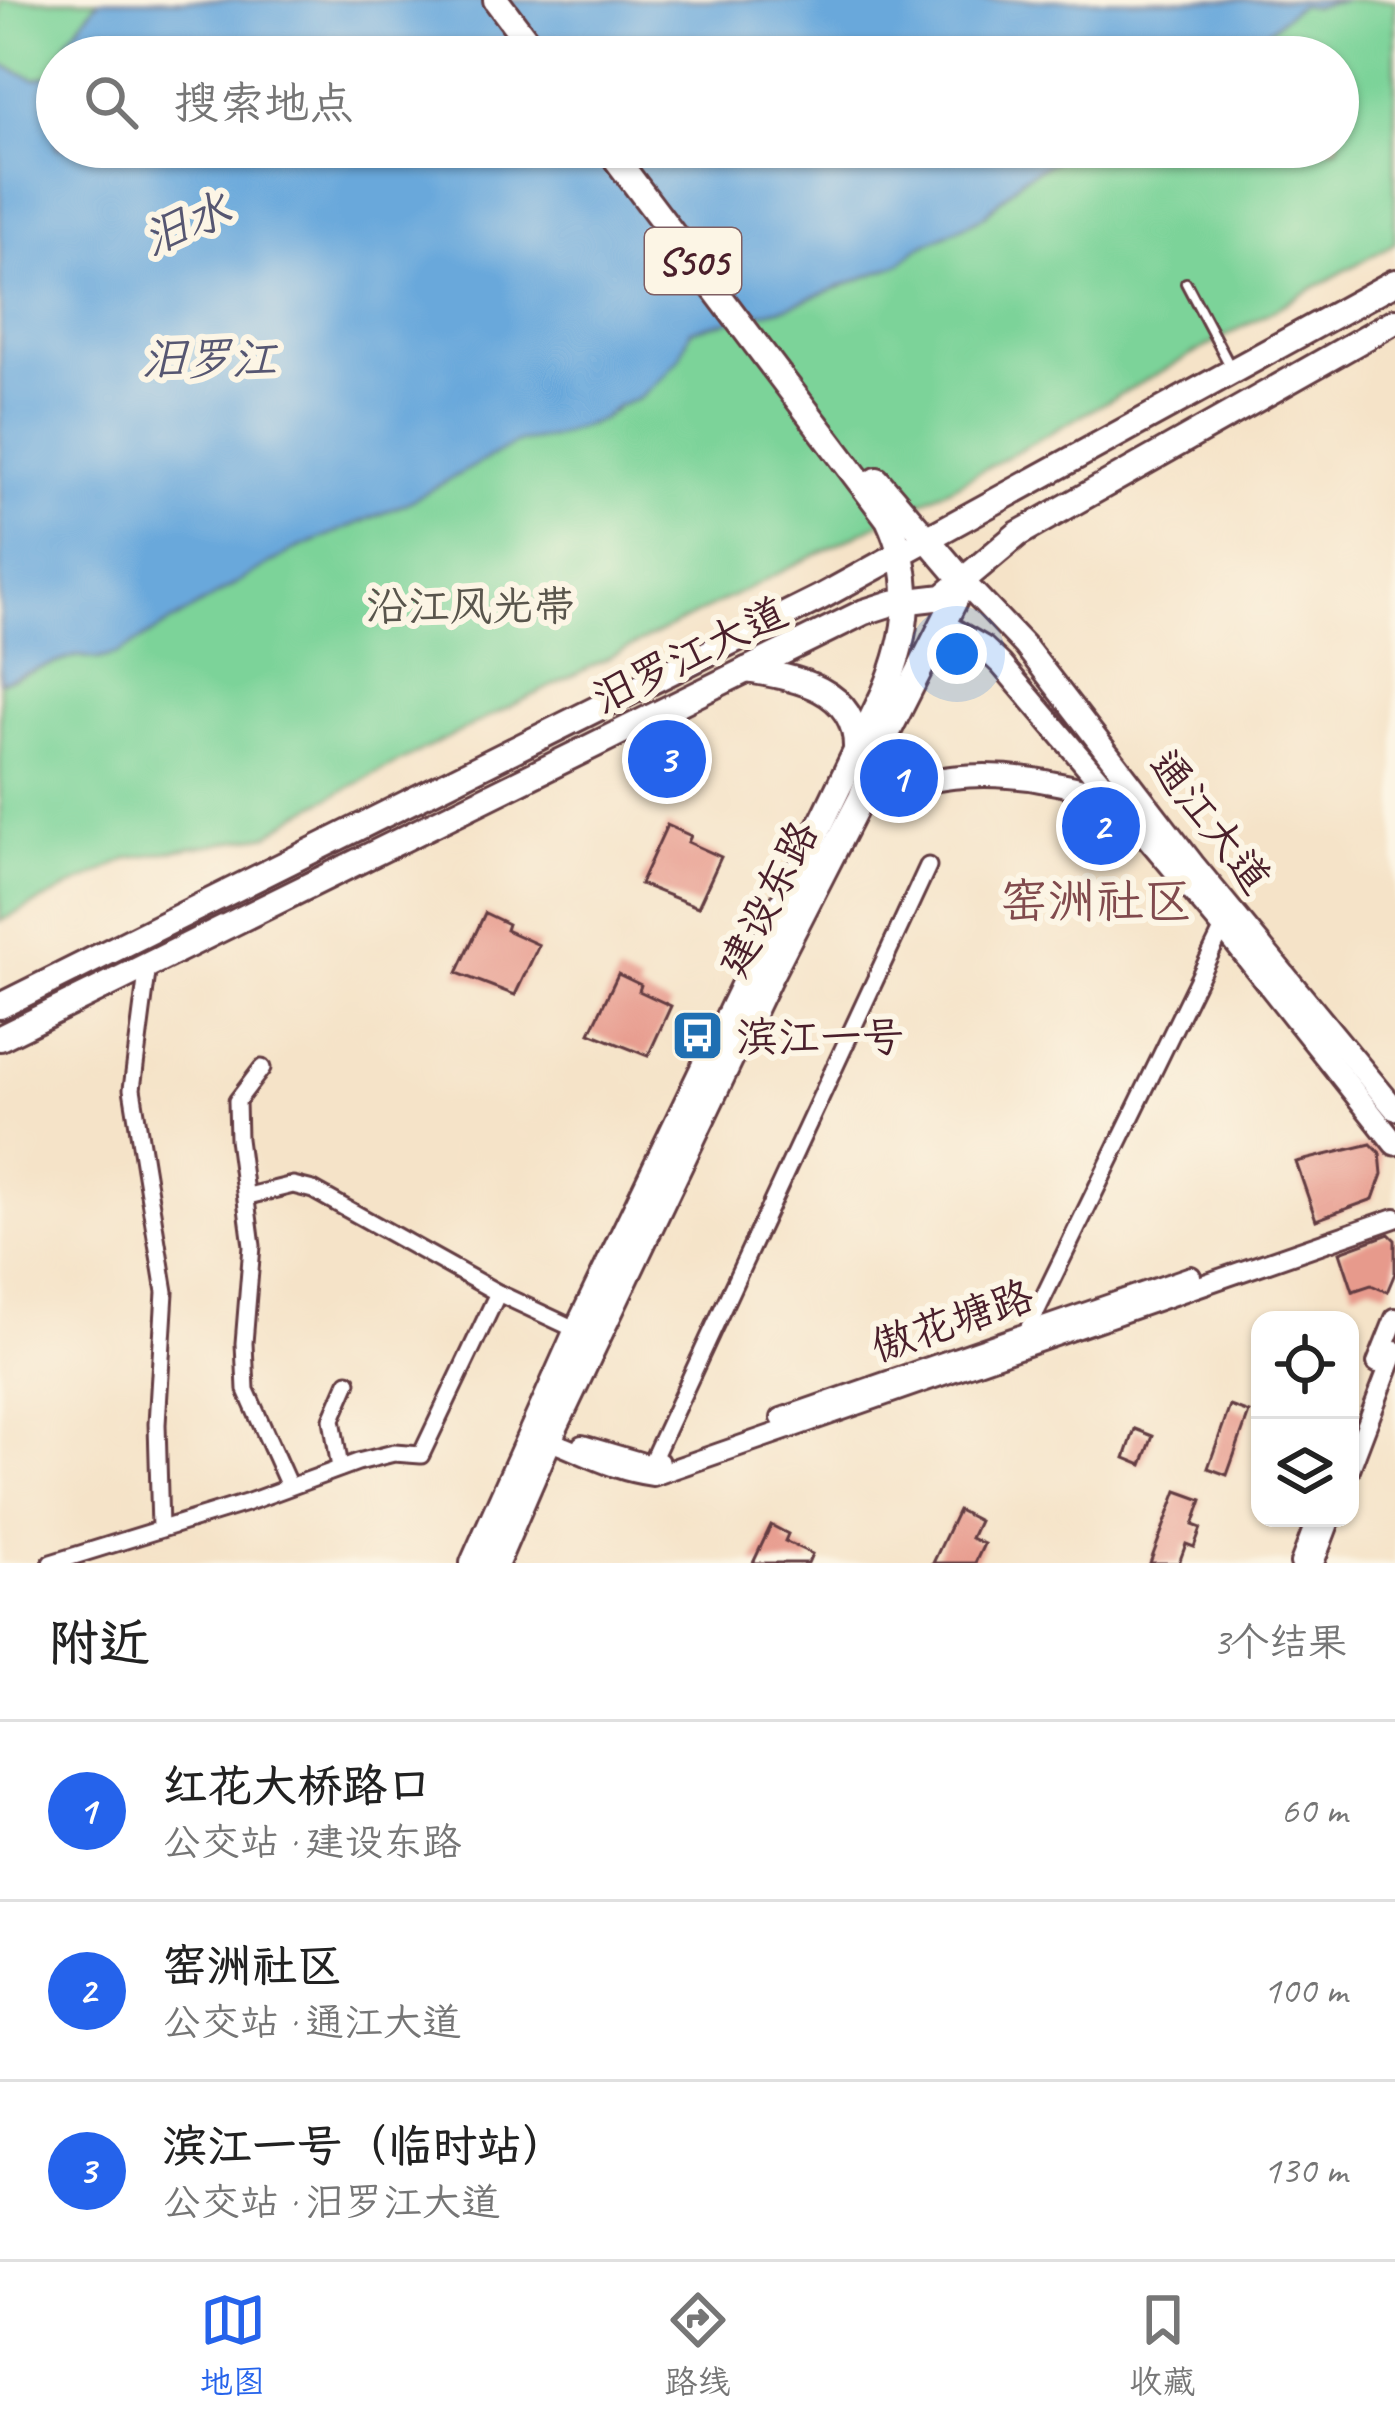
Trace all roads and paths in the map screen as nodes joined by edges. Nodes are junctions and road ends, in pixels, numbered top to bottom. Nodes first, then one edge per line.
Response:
1 (496, 0) edge
2 (508, 0) edge
3 (523, 36) edge
4 (535, 36) edge
5 (623, 168) edge
6 (632, 168) edge
7 (1395, 282) edge
8 (1186, 283) dead end
9 (1395, 321) edge
10 (1234, 373) junction
11 (782, 374) junction
12 (929, 538) junction
13 (901, 554) junction
14 (964, 582) junction
15 (909, 602) junction
16 (944, 624) junction
17 (746, 670) junction
18 (856, 752) junction
19 (861, 798) junction
20 (1129, 816) junction
21 (928, 866) dead end
22 (1229, 921) junction
23 (148, 965) junction
24 (0, 1006) edge
25 (0, 1038) edge
26 (262, 1068) dead end
27 (1395, 1109) edge
28 (1395, 1144) edge
29 (248, 1196) junction
30 (1395, 1207) edge
31 (1395, 1218) edge
32 (498, 1293) junction
33 (1395, 1318) edge
34 (577, 1330) junction
35 (1027, 1331) junction
36 (1395, 1351) edge
37 (348, 1382) dead end
38 (1355, 1419) edge
39 (542, 1432) junction
40 (1359, 1445) edge
41 (650, 1465) junction
42 (340, 1468) junction
43 (289, 1486) junction
44 (1314, 1527) edge
45 (1328, 1527) edge
46 (160, 1528) junction
47 (51, 1563) edge
48 (473, 1563) edge
49 (496, 1563) edge
50 (1300, 1563) edge
51 (1314, 1563) edge

1 - 3 main road
2 - 4 main road
5 - 11 main road, S505
6 - 11 main road, S505
7 - 10 main road, 汨罗江大道
8 - 10 lane
9 - 14 main road, 汨罗江大道
10 - 12 main road, 汨罗江大道
11 - 12 main road, S505
11 - 13 main road, S505
12 - 13 main road, 汨罗江大道
12 - 14 main road, S505
13 - 15 main road, 建设东路
13 - 24 main road, 汨罗江大道
14 - 15 main road, 汨罗江大道
14 - 16 main road, 建设东路
14 - 22 main road, 通江大道
15 - 16 main road, 通江大道
15 - 17 main road, 汨罗江大道
15 - 18 main road, 建设东路
16 - 19 main road, 建设东路
16 - 20 main road, 通江大道
17 - 18 main road
17 - 23 main road, 汨罗江大道
18 - 34 main road, 建设东路
19 - 20 main road
19 - 39 main road, 建设东路
20 - 22 main road, 通江大道
21 - 41 street
22 - 27 main road, 通江大道
22 - 28 main road, 通江大道
22 - 35 street
23 - 25 main road, 汨罗江大道
23 - 46 street
26 - 29 street
29 - 32 street
29 - 43 street
30 - 35 street, 傲花塘路
31 - 39 street
32 - 34 street
32 - 42 street
33 - 38 street
34 - 39 main road, 建设东路
35 - 41 street, 傲花塘路
36 - 40 street
37 - 42 street
39 - 41 street
39 - 48 main road, 建设东路
39 - 49 main road, 建设东路
42 - 43 street
43 - 46 street
44 - 50 street
45 - 51 street
46 - 47 street

